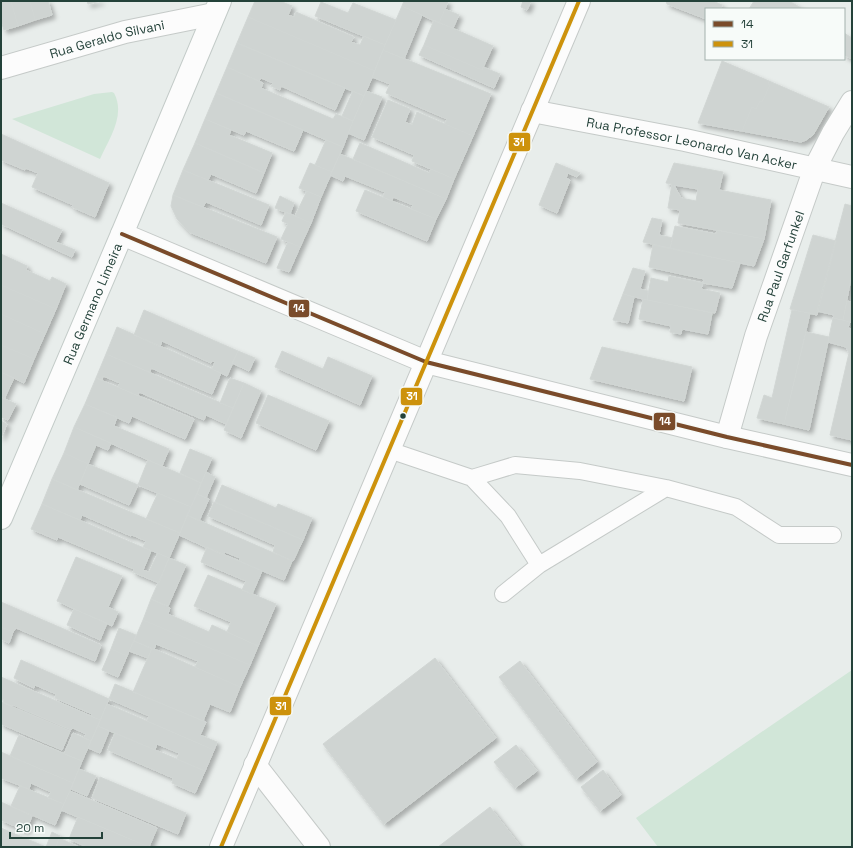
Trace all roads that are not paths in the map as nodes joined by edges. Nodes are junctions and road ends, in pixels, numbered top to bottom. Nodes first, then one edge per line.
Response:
1 (579, 1) edge
2 (217, 8) edge
3 (1, 68) edge
4 (852, 102) edge
5 (532, 111) junction
6 (815, 168) junction
7 (852, 177) edge
8 (122, 234) junction
9 (426, 362) junction
10 (727, 437) junction
11 (389, 450) junction
12 (852, 465) edge
13 (472, 478) junction
14 (666, 488) junction
15 (1, 518) edge
16 (833, 535) dead end
17 (539, 565) junction
18 (503, 594) dead end
19 (256, 765) junction
20 (221, 847) edge
21 (319, 847) edge

1 - 5 street
2 - 3 street, Rua Geraldo Silvani
2 - 8 street, Rua Germano Limeira
4 - 6 street, Rua Paul Garfunkel
5 - 6 street, Rua Professor Leonardo Van Acker
5 - 9 street
6 - 7 street, Rua Professor Leonardo Van Acker
6 - 10 street, Rua Paul Garfunkel
8 - 9 street
8 - 15 street, Rua Germano Limeira
9 - 10 street
9 - 11 street
10 - 12 street
11 - 13 lane
11 - 19 street
13 - 14 lane
13 - 17 lane
14 - 16 lane
14 - 17 lane
17 - 18 lane
19 - 20 street
19 - 21 street

